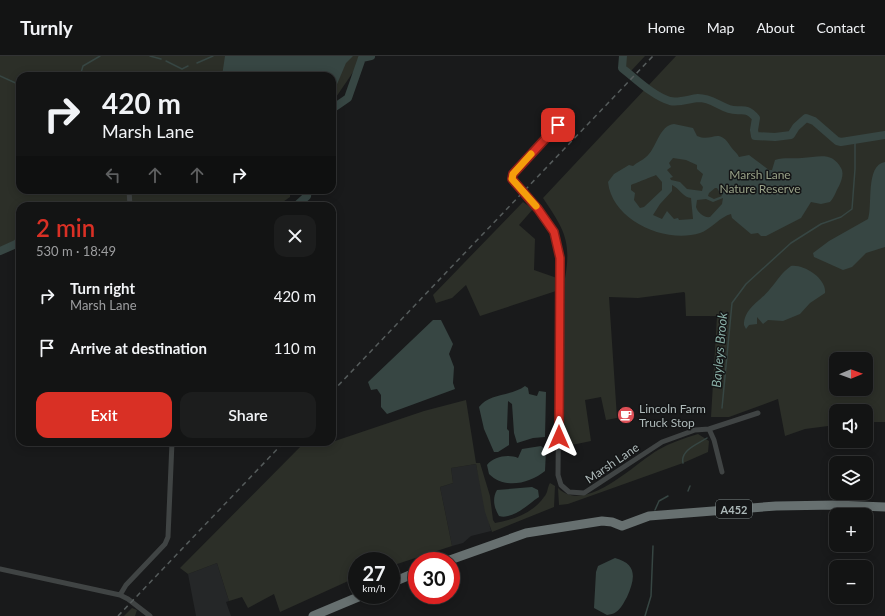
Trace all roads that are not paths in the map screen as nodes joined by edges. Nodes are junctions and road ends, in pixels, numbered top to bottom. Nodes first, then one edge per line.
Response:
1 (558, 125) dead end
2 (758, 413) dead end
3 (709, 429) junction
4 (172, 446) edge
5 (722, 472) dead end
6 (885, 507) edge
7 (460, 556) edge
8 (0, 569) edge
9 (120, 595) junction
10 (348, 601) edge
11 (150, 616) edge
12 (313, 616) edge

1 - 3 street, Marsh Lane
2 - 3 street
3 - 5 street
4 - 9 street
6 - 7 highway, A452
8 - 9 street
9 - 11 street
10 - 12 highway

